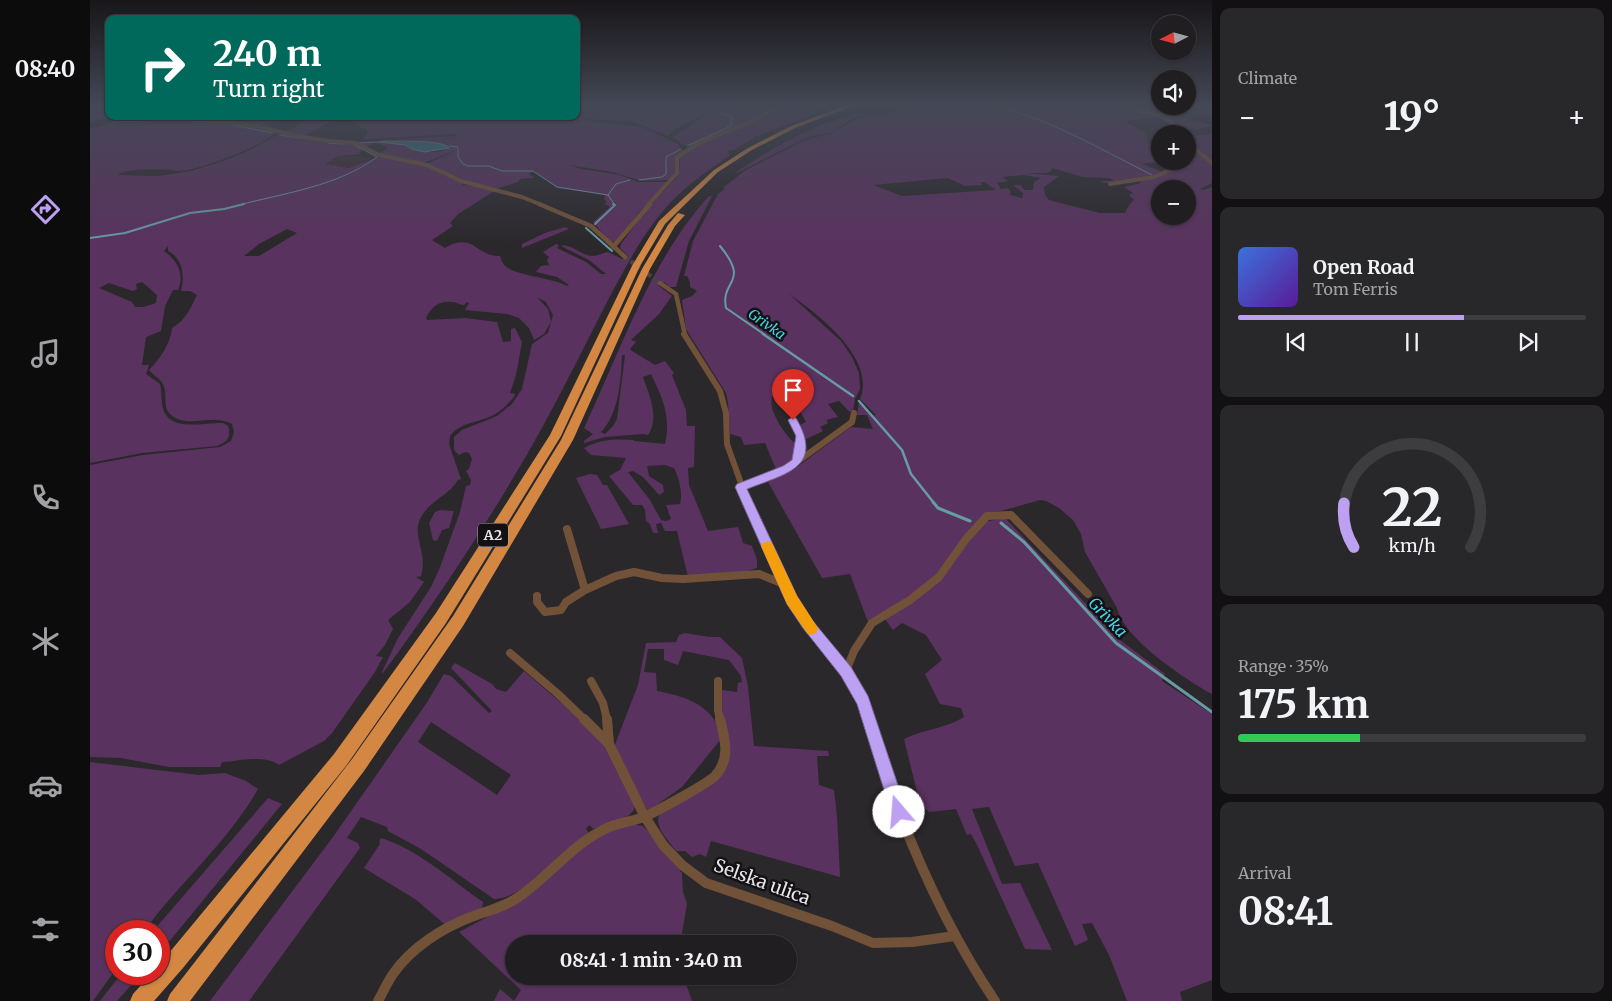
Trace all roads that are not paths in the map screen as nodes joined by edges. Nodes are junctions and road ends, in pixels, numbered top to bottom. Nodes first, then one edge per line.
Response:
1 (371, 151) edge
2 (684, 151) edge
3 (747, 151) edge
4 (759, 151) edge
5 (1198, 151) edge
6 (1212, 163) edge
7 (1168, 170) edge
8 (1110, 184) dead end
9 (613, 247) junction
10 (625, 257) tunnel mouth
11 (660, 283) tunnel mouth
12 (854, 413) dead end
13 (793, 420) dead end
14 (796, 463) junction
15 (741, 487) junction
16 (567, 530) dead end
17 (784, 584) junction
18 (585, 590) junction
19 (1088, 594) dead end
20 (537, 596) dead end
21 (510, 653) dead end
22 (846, 671) junction
23 (718, 680) dead end
24 (591, 681) dead end
25 (609, 744) junction
26 (645, 817) junction
27 (955, 936) junction
28 (140, 1001) edge
29 (177, 1001) edge
30 (378, 1001) edge
31 (995, 1001) edge

1 - 9 street
2 - 9 street
3 - 28 highway, A2
4 - 29 highway, A2
5 - 6 street
7 - 8 street
9 - 10 street
11 - 15 street
12 - 14 street
13 - 14 street
14 - 15 street
15 - 17 street
16 - 18 street
17 - 18 street
17 - 22 street
18 - 20 street
19 - 22 street
21 - 25 street
22 - 27 street
23 - 26 street
24 - 25 street
25 - 26 street, Selska ulica
26 - 27 street, Selska ulica
26 - 30 street
27 - 31 street

